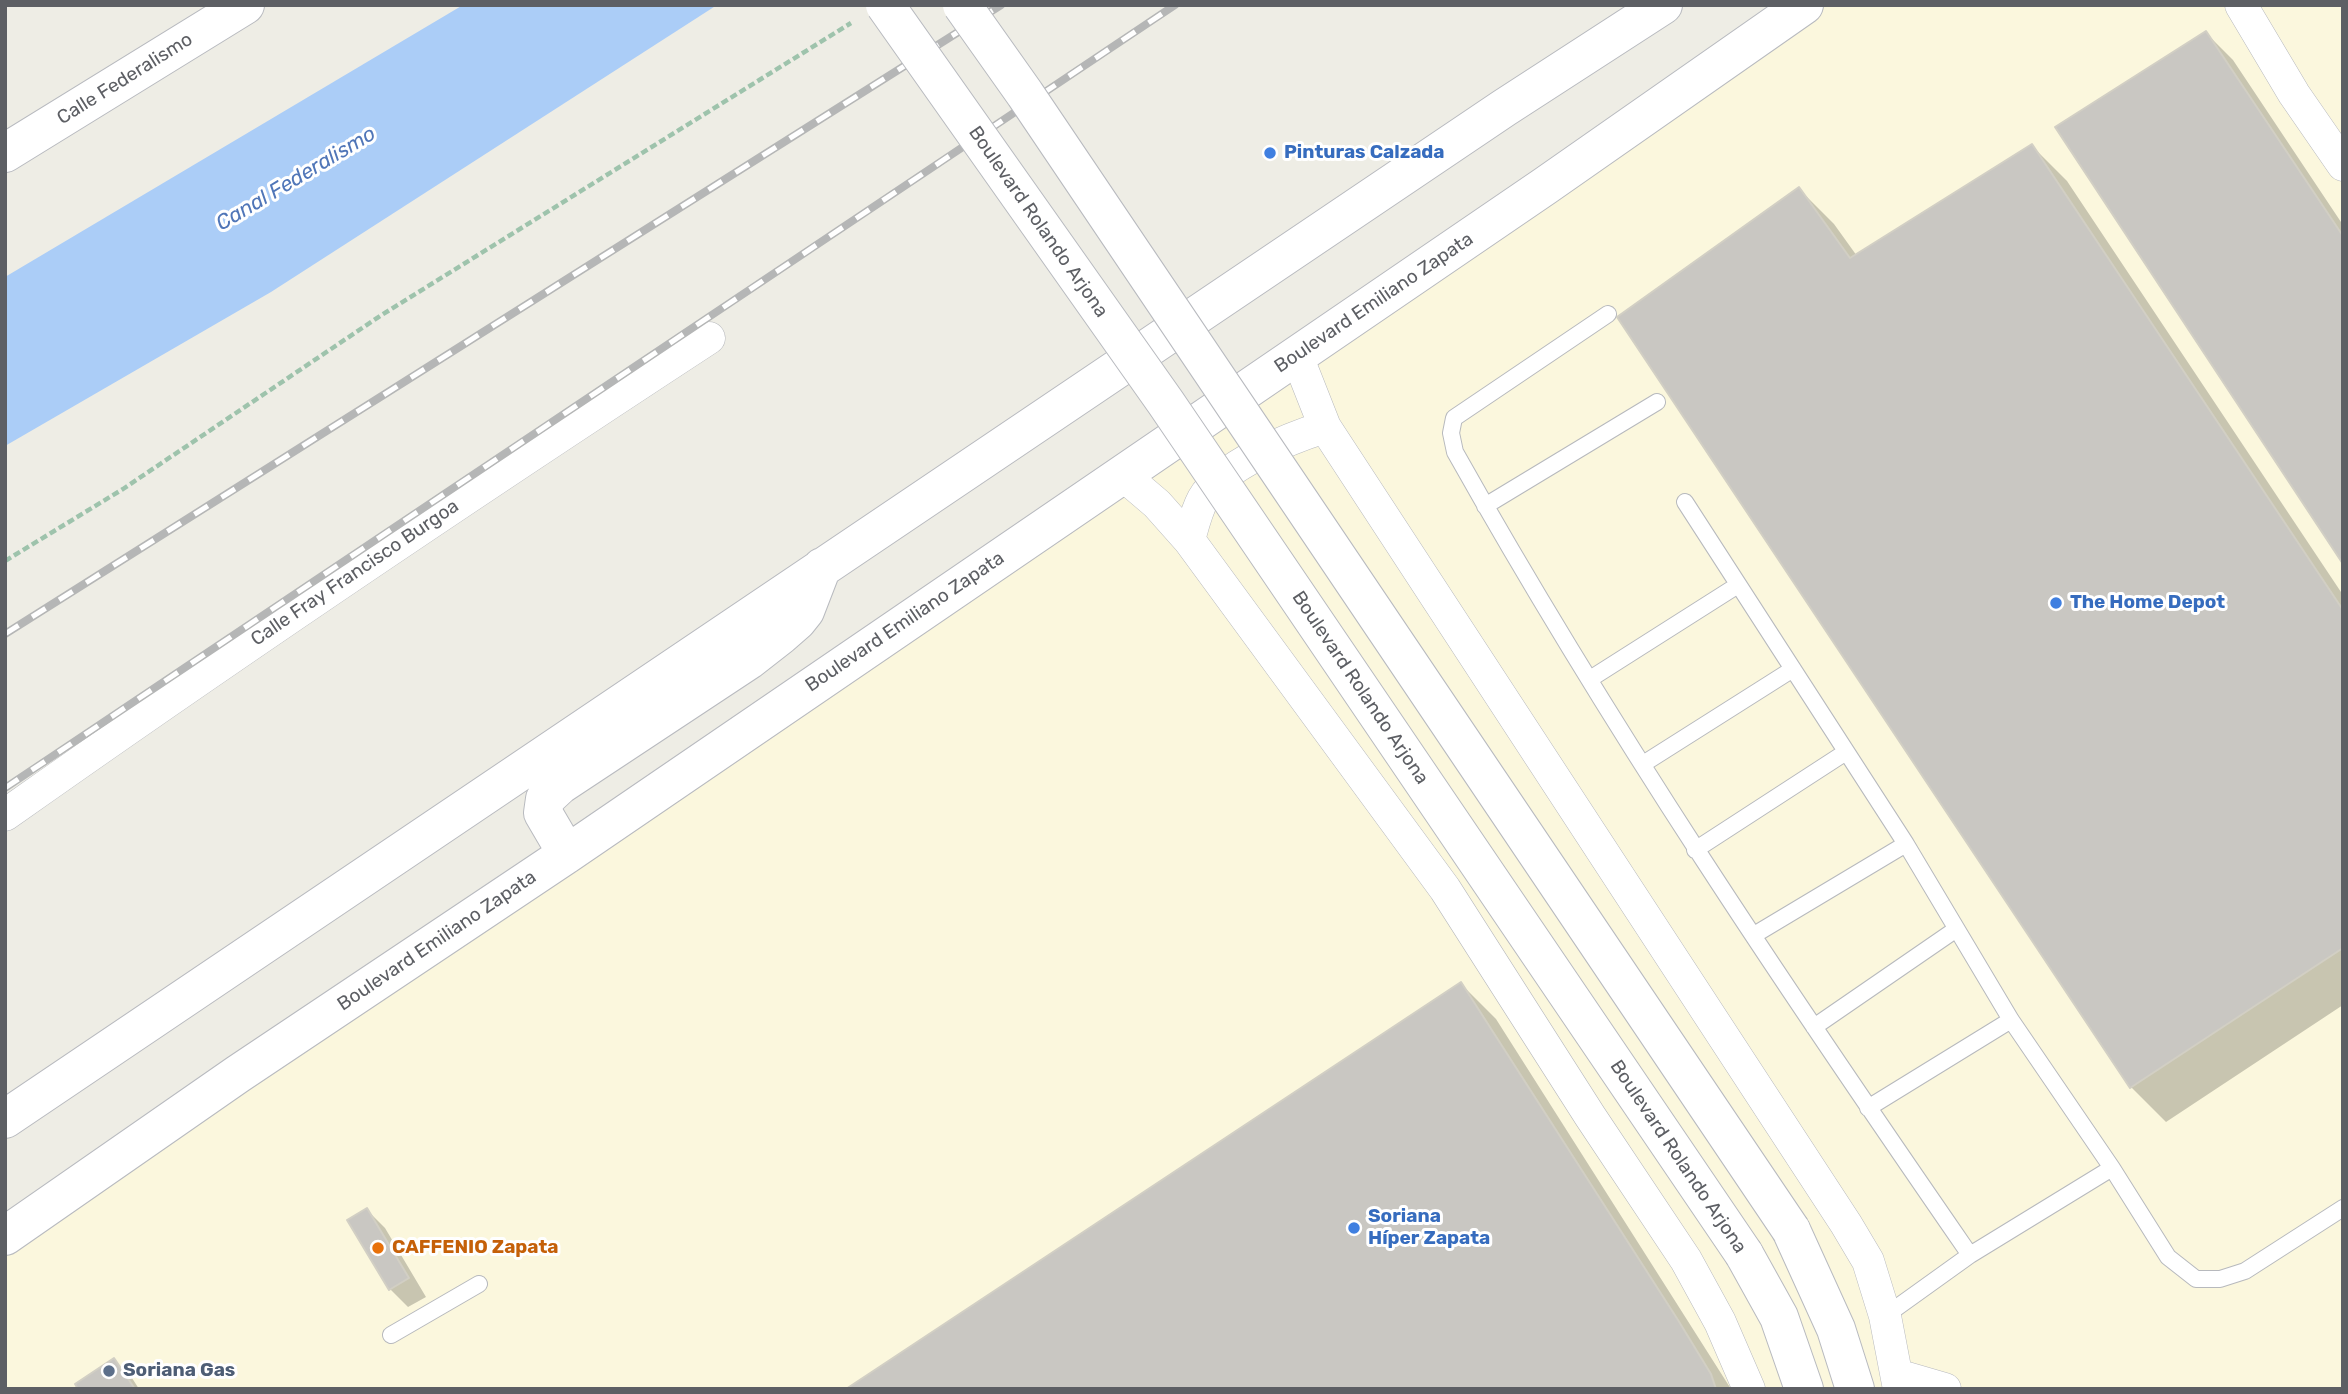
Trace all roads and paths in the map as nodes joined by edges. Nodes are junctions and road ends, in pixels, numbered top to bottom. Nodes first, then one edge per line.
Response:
1 (244, 5) edge
2 (962, 5) edge
3 (1663, 5) edge
4 (1804, 5) edge
5 (2241, 5) edge
6 (870, 12) edge
7 (5, 153) edge
8 (2343, 165) edge
9 (1608, 314) dead end
10 (709, 338) dead end
11 (1297, 356) junction
12 (1657, 402) dead end
13 (1325, 427) junction
14 (1123, 475) junction
15 (1685, 502) dead end
16 (1485, 506) junction
17 (1189, 540) junction
18 (5, 561) edge
19 (822, 567) junction
20 (1738, 584) junction
21 (1793, 669) junction
22 (1590, 680) junction
23 (1846, 751) junction
24 (1643, 764) junction
25 (5, 815) edge
26 (1906, 844) junction
27 (1695, 850) junction
28 (567, 854) junction
29 (1955, 930) junction
30 (1755, 935) junction
31 (2011, 1020) junction
32 (1814, 1027) junction
33 (1868, 1108) junction
34 (5, 1119) edge
35 (2112, 1167) junction
36 (2343, 1208) edge
37 (5, 1236) edge
38 (1970, 1255) junction
39 (479, 1284) dead end
40 (1885, 1316) junction
41 (391, 1335) dead end
42 (1898, 1382) edge
43 (1749, 1389) edge
44 (1804, 1389) edge
45 (1855, 1389) edge
46 (1945, 1389) edge

1 - 7 main road, Calle Federalismo
2 - 45 main road, bridge
3 - 19 main road
4 - 11 main road, Boulevard Emiliano Zapata
5 - 8 street
6 - 18 path
6 - 44 main road, Boulevard Rolando Arjona, bridge
9 - 16 lane
10 - 25 street, Calle Fray Francisco Burgoa
11 - 13 street
11 - 14 main road, Boulevard Emiliano Zapata
12 - 16 lane
13 - 17 street
13 - 40 street
14 - 17 street
14 - 28 main road, Boulevard Emiliano Zapata
15 - 20 lane
16 - 22 lane
17 - 43 street
19 - 28 main road
19 - 34 main road
20 - 21 lane
20 - 22 lane
21 - 23 lane
21 - 24 lane
22 - 24 lane
23 - 26 lane
23 - 27 lane
24 - 27 lane
26 - 29 lane
26 - 30 lane
27 - 30 lane
28 - 37 main road, Boulevard Emiliano Zapata
29 - 31 lane
29 - 32 lane
30 - 32 lane
31 - 33 lane
31 - 35 lane
32 - 33 lane
33 - 38 lane
35 - 36 lane
35 - 38 lane
38 - 40 lane
39 - 41 lane
40 - 42 street
42 - 46 street

